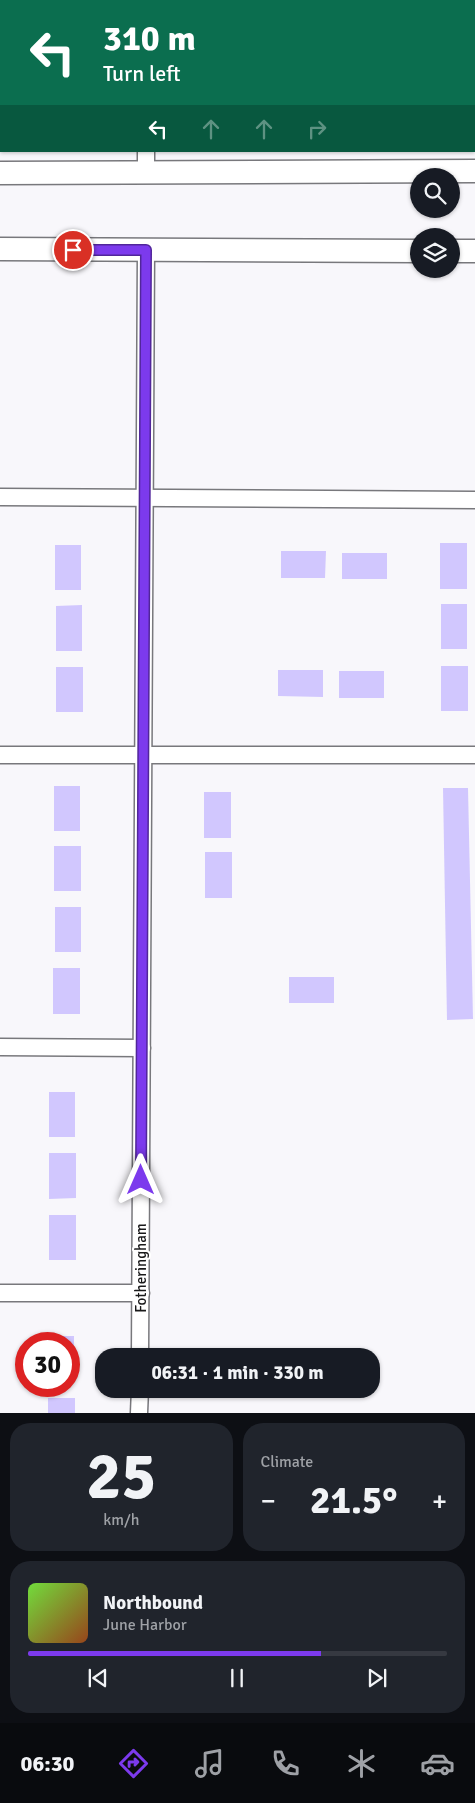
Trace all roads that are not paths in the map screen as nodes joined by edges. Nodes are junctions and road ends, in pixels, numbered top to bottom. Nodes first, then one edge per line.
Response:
1 (146, 162) edge
2 (475, 171) edge
3 (0, 173) edge
4 (0, 250) edge
5 (146, 250) junction
6 (410, 251) edge
7 (460, 251) edge
8 (475, 252) edge
9 (0, 497) edge
10 (144, 498) junction
11 (475, 500) edge
12 (0, 755) edge
13 (143, 755) junction
14 (475, 755) edge
15 (0, 1047) edge
16 (142, 1048) junction
17 (0, 1293) edge
18 (141, 1293) junction
19 (140, 1348) edge
20 (140, 1398) edge
21 (139, 1413) edge

1 - 2 main road
1 - 3 main road
4 - 5 main road
5 - 6 main road
5 - 10 street, Fotheringham
7 - 8 main road
9 - 10 street
10 - 11 street
10 - 13 street, Fotheringham
12 - 13 street
13 - 14 street
13 - 16 street, Fotheringham
15 - 16 street
16 - 18 street, Fotheringham
17 - 18 street
18 - 19 street, Fotheringham
20 - 21 street

